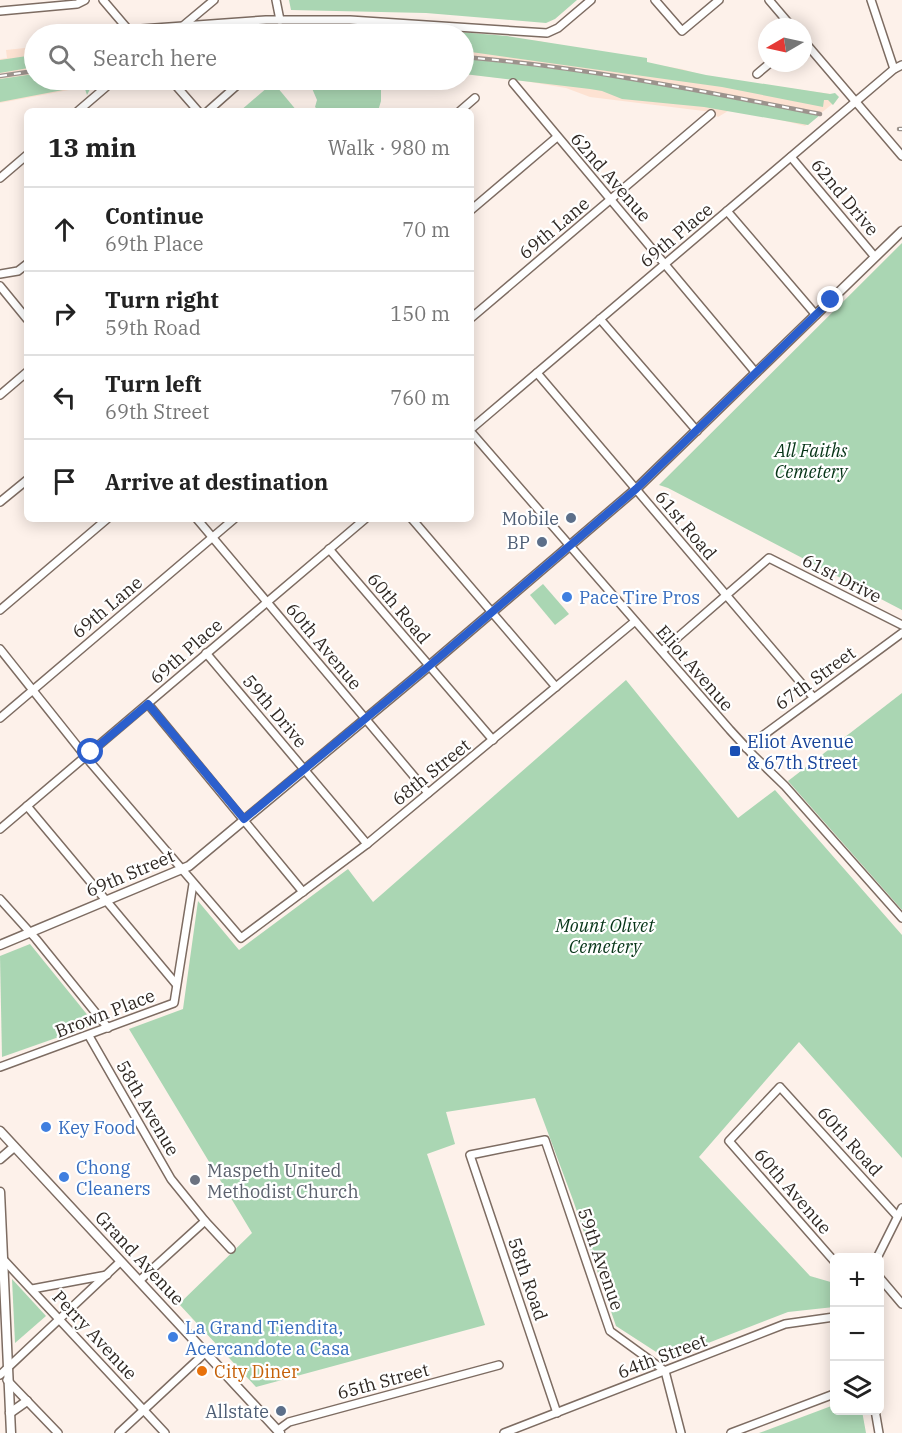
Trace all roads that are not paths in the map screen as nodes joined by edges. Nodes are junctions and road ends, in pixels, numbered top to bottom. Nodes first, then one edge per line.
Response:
1 (85, 0) edge
2 (104, 0) edge
3 (214, 0) edge
4 (276, 0) edge
5 (591, 0) edge
6 (655, 0) edge
7 (719, 0) edge
8 (770, 0) edge
9 (871, 0) edge
10 (0, 11) edge
11 (785, 18) edge
12 (280, 20) junction
13 (124, 24) edge
14 (185, 24) edge
15 (203, 24) edge
16 (418, 24) edge
17 (474, 28) edge
18 (812, 51) edge
19 (898, 67) edge
20 (759, 72) edge
21 (757, 74) dead end
22 (513, 83) dead end
23 (102, 90) edge
24 (180, 90) edge
25 (232, 90) edge
26 (474, 98) dead end
27 (855, 102) junction
28 (82, 108) edge
29 (195, 108) edge
30 (211, 108) edge
31 (463, 108) edge
32 (711, 114) dead end
33 (557, 137) junction
34 (902, 156) edge
35 (791, 157) junction
36 (24, 158) edge
37 (0, 178) edge
38 (611, 199) junction
39 (474, 207) edge
40 (727, 211) junction
41 (902, 231) edge
42 (875, 257) junction
43 (665, 264) junction
44 (24, 266) edge
45 (0, 274) edge
46 (0, 286) edge
47 (24, 315) edge
48 (474, 315) edge
49 (816, 315) junction
50 (600, 319) junction
51 (537, 373) junction
52 (756, 373) junction
53 (24, 375) edge
54 (0, 395) edge
55 (474, 427) edge
56 (697, 431) junction
57 (474, 434) edge
58 (24, 482) edge
59 (636, 489) junction
60 (0, 502) edge
61 (103, 522) edge
62 (199, 522) edge
63 (231, 522) edge
64 (361, 522) edge
65 (414, 522) edge
66 (212, 538) junction
67 (569, 546) junction
68 (329, 549) junction
69 (726, 595) junction
70 (267, 602) junction
71 (0, 610) edge
72 (491, 613) junction
73 (634, 622) junction
74 (902, 625) edge
75 (902, 633) edge
76 (0, 649) edge
77 (662, 651) junction
78 (206, 653) junction
79 (429, 666) junction
80 (556, 687) junction
81 (33, 690) junction
82 (813, 697) junction
83 (148, 704) junction
84 (0, 718) edge
85 (366, 719) junction
86 (493, 740) junction
87 (746, 748) junction
88 (86, 756) junction
89 (305, 770) junction
90 (428, 793) junction
91 (27, 806) junction
92 (244, 819) junction
93 (0, 829) edge
94 (367, 844) junction
95 (183, 869) junction
96 (193, 884) junction
97 (303, 892) junction
98 (0, 898) edge
99 (106, 901) junction
100 (902, 918) edge
101 (30, 932) junction
102 (0, 945) edge
103 (176, 984) junction
104 (108, 1028) junction
105 (89, 1036) junction
106 (0, 1067) edge
107 (780, 1087) joint
108 (0, 1131) edge
109 (545, 1140) joint
110 (14, 1147) junction
111 (0, 1159) edge
112 (0, 1192) edge
113 (902, 1208) edge
114 (897, 1216) junction
115 (205, 1221) junction
116 (231, 1248) dead end
117 (879, 1253) edge
118 (830, 1256) edge
119 (2, 1258) junction
120 (120, 1262) junction
121 (107, 1275) junction
122 (139, 1281) junction
123 (884, 1284) edge
124 (32, 1289) junction
125 (902, 1304) edge
126 (830, 1318) edge
127 (60, 1319) junction
128 (206, 1352) junction
129 (498, 1365) dead end
130 (665, 1371) junction
131 (3, 1372) edge
132 (9, 1381) junction
133 (830, 1396) edge
134 (27, 1401) junction
135 (144, 1410) junction
136 (10, 1413) junction
137 (557, 1413) junction
138 (876, 1415) edge
139 (280, 1432) edge
140 (11, 1433) edge
141 (58, 1433) edge
142 (119, 1433) edge
143 (165, 1433) edge
144 (504, 1433) edge
145 (681, 1433) edge
146 (731, 1433) edge
147 (879, 1433) edge

1 - 10 street
2 - 13 street
3 - 14 street
4 - 12 street
5 - 17 street
6 - 7 street
8 - 11 street
9 - 19 street
12 - 15 street
12 - 16 street
18 - 27 street
19 - 27 street, 69th Place
20 - 21 street
22 - 33 street, 62nd Avenue
23 - 28 street
24 - 29 street
25 - 30 street
26 - 31 street
27 - 34 street
27 - 35 street, 69th Place
32 - 38 street, 69th Lane
33 - 38 street, 62nd Avenue
33 - 39 street
35 - 40 street, 69th Place
35 - 42 street, 62nd Drive
36 - 37 street
38 - 43 street, 62nd Avenue
38 - 48 street, 69th Lane
40 - 43 street, 69th Place
40 - 49 street
41 - 42 main road, 69th Street
42 - 49 main road, 69th Street
43 - 50 street, 69th Place
43 - 52 street, 62nd Avenue
44 - 45 street
46 - 47 street
49 - 52 main road, 69th Street
50 - 51 street, 69th Place
50 - 56 street
51 - 55 street, 69th Place
51 - 59 street, 61st Road
52 - 56 main road, 69th Street
53 - 54 street
56 - 59 main road, 69th Street
57 - 67 street, Eliot Avenue
58 - 60 street
59 - 67 main road, 69th Street
59 - 69 street, 61st Road
61 - 71 street
62 - 66 street, 60th Avenue
63 - 66 street, 69th Lane
64 - 68 street, 69th Place
65 - 72 street
66 - 70 street, 60th Avenue
66 - 81 street, 69th Lane
67 - 72 main road, 69th Street
67 - 73 street, Eliot Avenue
68 - 70 street, 69th Place
68 - 79 street, 60th Road
69 - 74 street, 61st Drive
69 - 77 street
69 - 82 street, 61st Road
70 - 78 street, 69th Place
70 - 85 street, 60th Avenue
72 - 79 main road, 69th Street
72 - 80 street
73 - 77 street, Eliot Avenue
73 - 80 street, 68th Street
75 - 82 street, 67th Street
76 - 81 street
77 - 87 street, Eliot Avenue
78 - 83 street, 69th Place
78 - 89 street, 59th Drive
79 - 85 main road, 69th Street
79 - 86 street, 60th Road
80 - 86 street, 68th Street
81 - 84 street, 69th Lane
81 - 88 street
82 - 87 street, 67th Street
83 - 88 street, 69th Place
83 - 92 street
85 - 89 main road, 69th Street
85 - 90 street, 60th Avenue
86 - 90 street, 68th Street
87 - 100 street, Eliot Avenue
88 - 91 street, 69th Place
88 - 95 street
89 - 92 main road, 69th Street
89 - 94 street, 59th Drive
90 - 94 street, 68th Street
91 - 93 street, 69th Place
91 - 99 street
92 - 95 main road, 69th Street
92 - 97 street
94 - 97 street, 68th Street
95 - 96 street
95 - 99 main road, 69th Street
96 - 97 street, 68th Street
96 - 103 street, Brown Place
98 - 101 street
99 - 101 main road, 69th Street
99 - 103 street
101 - 102 main road, 69th Street
101 - 104 street
103 - 104 street, Brown Place
104 - 105 street, Brown Place
105 - 106 street, Brown Place
105 - 115 street, 58th Avenue
107 - 114 street, 60th Road
107 - 118 street, 60th Avenue
108 - 110 main road, Grand Avenue
109 - 130 street, 59th Avenue
109 - 137 street, 58th Road
110 - 111 main road
110 - 120 main road, Grand Avenue
112 - 119 main road
113 - 114 street
114 - 117 street
115 - 116 street, 58th Avenue
115 - 122 street
119 - 124 street, Perry Avenue
119 - 131 main road
120 - 121 street
120 - 122 main road, Grand Avenue
121 - 124 street
121 - 127 street
122 - 128 main road, Grand Avenue
123 - 125 street
124 - 127 street, Perry Avenue
126 - 130 street, 64th Street
127 - 131 street
127 - 135 street, Perry Avenue
128 - 135 street
128 - 139 main road, Grand Avenue
129 - 139 street, 65th Street
130 - 137 street, 64th Street
130 - 145 street
131 - 132 main road
132 - 134 street
132 - 136 main road
133 - 146 street
134 - 136 main road
134 - 141 street
135 - 142 street
135 - 143 street, Perry Avenue
136 - 140 main road
137 - 144 street, 64th Street
138 - 147 street

